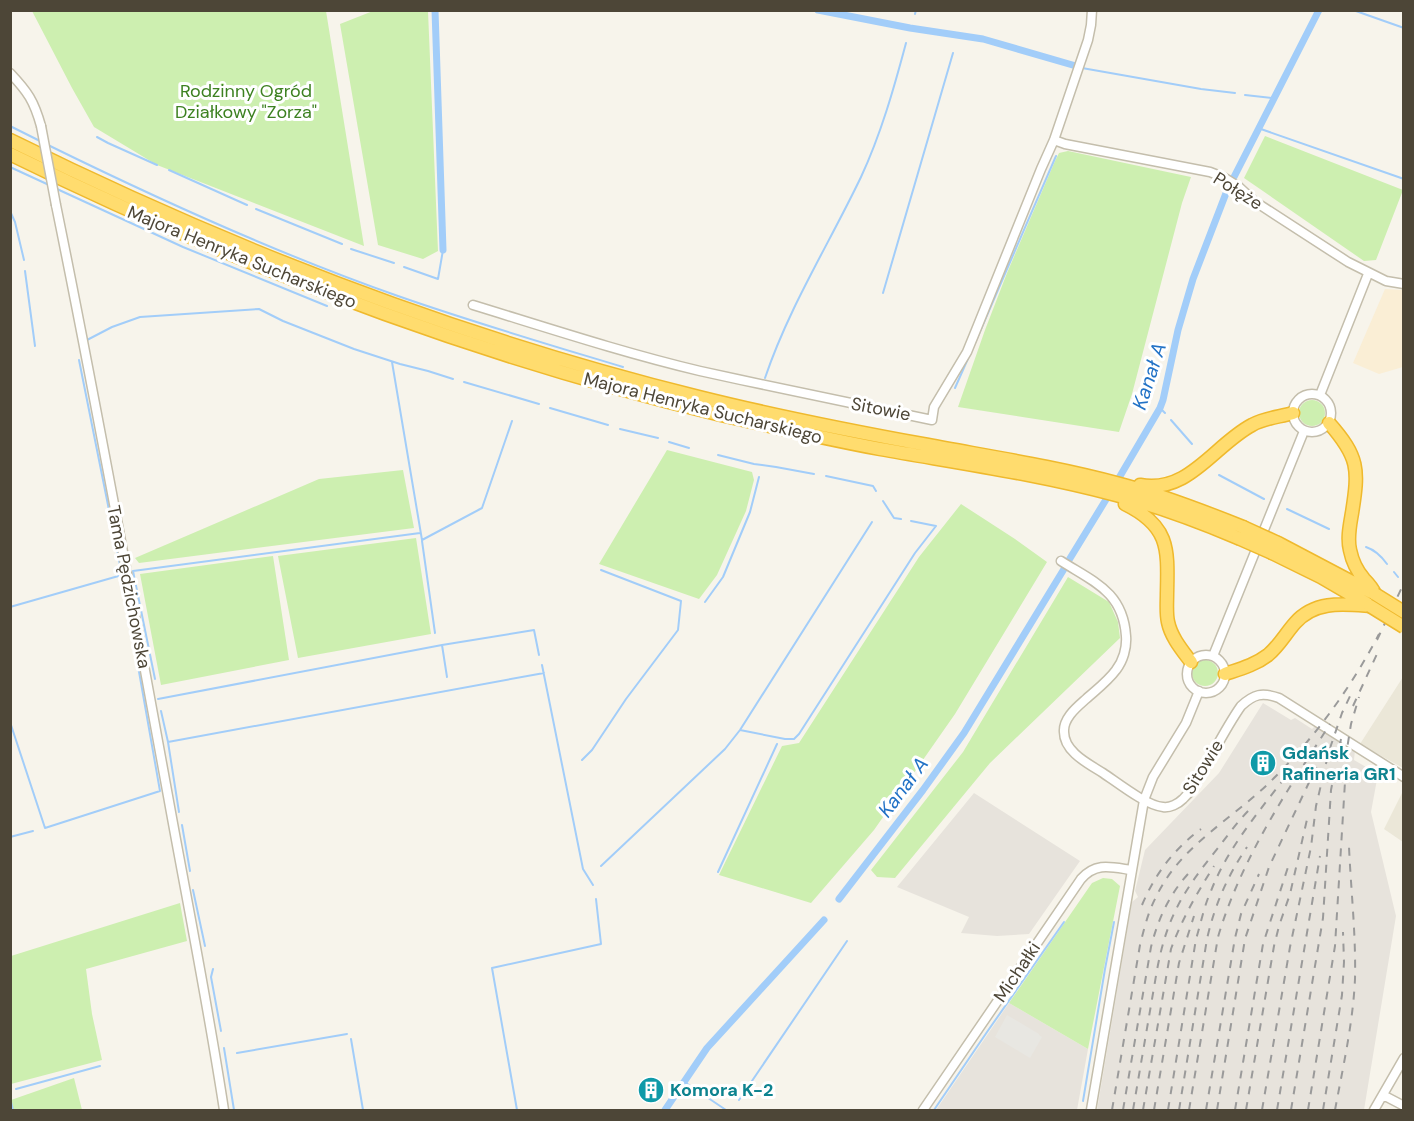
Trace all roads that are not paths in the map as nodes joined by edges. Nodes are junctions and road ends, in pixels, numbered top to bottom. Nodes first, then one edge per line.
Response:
1 (1092, 10) edge
2 (10, 73) edge
3 (10, 140) edge
4 (1054, 140) junction
5 (10, 154) edge
6 (1368, 274) junction
7 (1404, 284) edge
8 (473, 305) dead end
9 (1320, 395) junction
10 (1293, 413) junction
11 (1329, 423) junction
12 (1304, 431) junction
13 (1124, 485) junction
14 (1116, 495) junction
15 (1241, 532) junction
16 (1061, 561) dead end
17 (1372, 600) junction
18 (1404, 612) edge
19 (1404, 627) edge
20 (1213, 656) junction
21 (1191, 662) junction
22 (1225, 674) junction
23 (1199, 691) junction
24 (1404, 777) edge
25 (1144, 800) junction
26 (1131, 870) junction
27 (1404, 1058) edge
28 (1383, 1095) junction
29 (1404, 1106) edge
30 (224, 1110) edge
31 (923, 1110) edge
32 (1091, 1110) edge
33 (1374, 1110) edge

1 - 4 street, Sitowie
2 - 30 street, Tama Pędzichowska, bridge
3 - 13 highway, Majora Henryka Sucharskiego
4 - 6 street, Połęże
4 - 8 street, Sitowie
5 - 14 highway, Majora Henryka Sucharskiego
6 - 7 street, Połęże
6 - 9 street
9 - 10 street
9 - 11 street
10 - 12 street
10 - 13 highway
11 - 12 street
11 - 17 highway
12 - 20 street
13 - 15 highway, Majora Henryka Sucharskiego
14 - 15 highway, Majora Henryka Sucharskiego
14 - 21 highway
15 - 17 highway, Majora Henryka Sucharskiego, bridge
16 - 25 street, Sitowie
17 - 18 highway, Majora Henryka Sucharskiego, bridge
17 - 19 highway, Majora Henryka Sucharskiego, bridge
17 - 22 highway
20 - 21 street
20 - 22 street
21 - 23 street
22 - 23 street
23 - 25 street, Sitowie
24 - 25 street, Sitowie
25 - 26 street
26 - 31 street, Michałki
26 - 32 street
27 - 28 street
28 - 29 street
28 - 33 street

